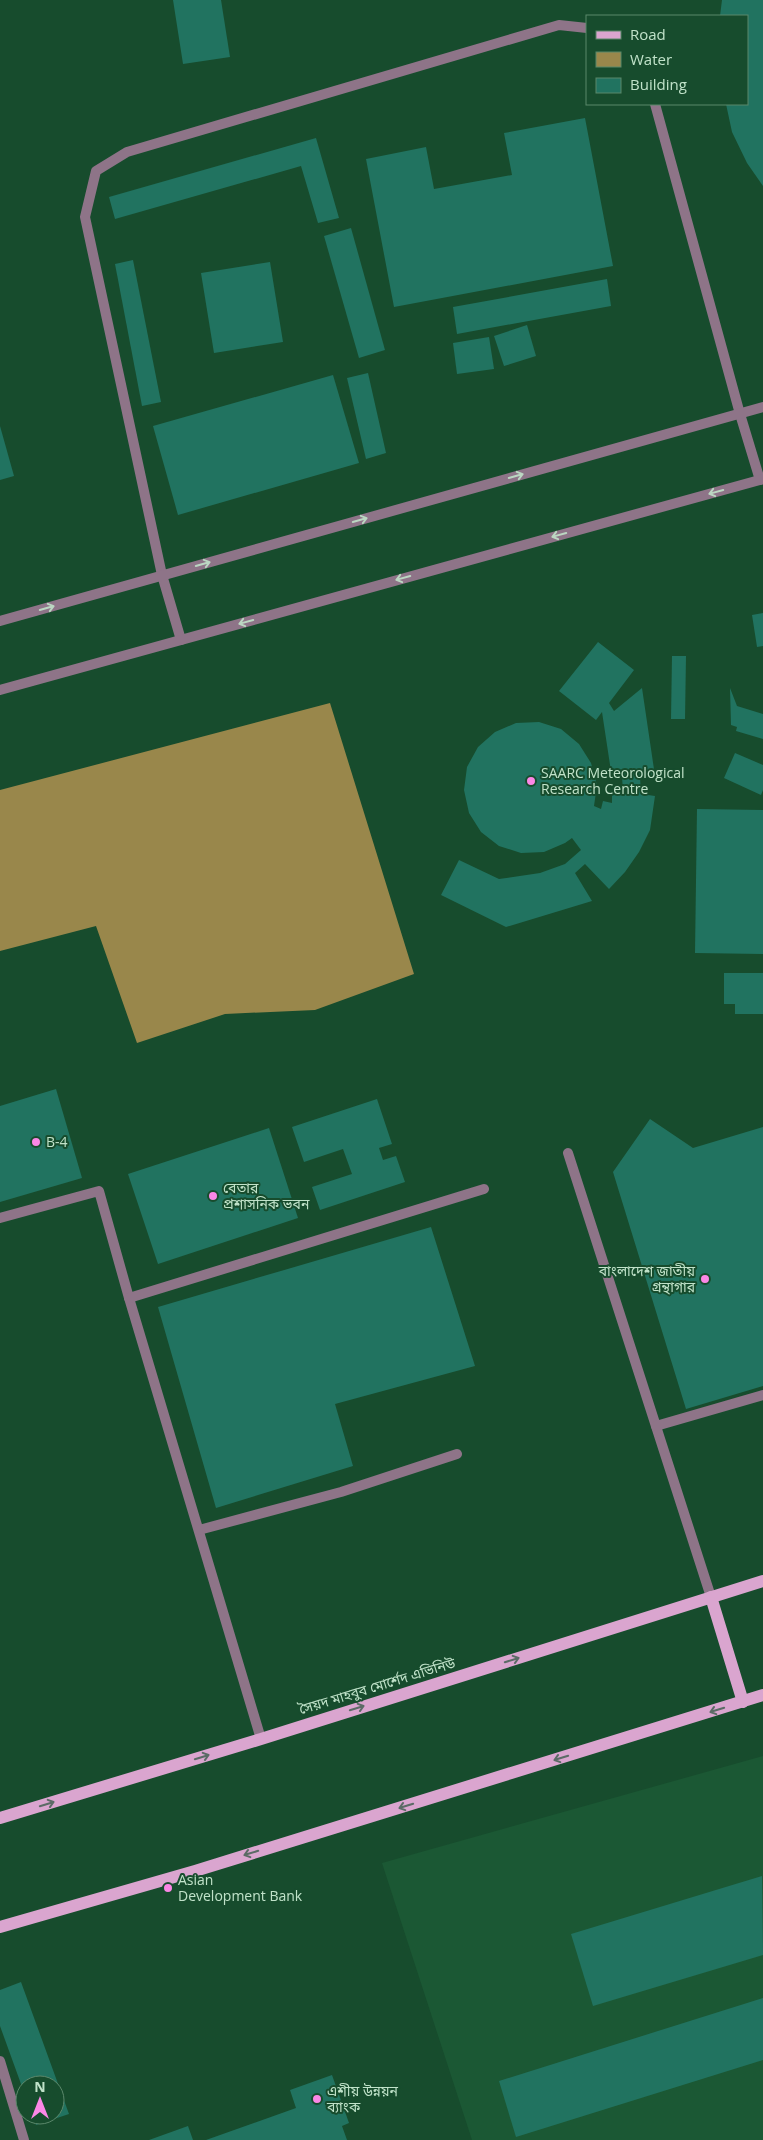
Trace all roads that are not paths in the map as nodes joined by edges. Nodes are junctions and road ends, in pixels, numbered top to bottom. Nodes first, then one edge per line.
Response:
1 (586, 28) edge
2 (655, 105) edge
3 (763, 407) edge
4 (740, 414) junction
5 (762, 479) edge
6 (162, 575) junction
7 (0, 621) edge
8 (181, 640) junction
9 (0, 690) edge
10 (568, 1153) dead end
11 (484, 1189) dead end
12 (0, 1218) edge
13 (129, 1298) junction
14 (763, 1395) edge
15 (656, 1426) junction
16 (457, 1454) dead end
17 (199, 1530) junction
18 (763, 1580) edge
19 (711, 1597) junction
20 (763, 1695) edge
21 (743, 1702) junction
22 (261, 1739) junction
23 (0, 1818) edge
24 (0, 1927) edge
25 (0, 2061) edge
26 (24, 2140) edge

1 - 6 street
2 - 4 street
3 - 4 street
4 - 5 street
6 -> 4 street
5 -> 8 street
7 -> 6 street
6 - 8 street
8 - 9 street
10 - 15 street
11 - 13 street
12 - 13 street
13 - 17 street
14 - 15 street
15 - 19 street
16 - 17 street
17 - 22 street
18 - 19 main road, সৈয়দ মাহবুব মোর্শেদ এভিনিউ
19 - 21 main road
22 -> 19 main road, সৈয়দ মাহবুব মোর্শেদ এভিনিউ
20 - 21 main road
21 -> 24 main road
23 -> 22 main road, সৈয়দ মাহবুব মোর্শেদ এভিনিউ
25 - 26 street

